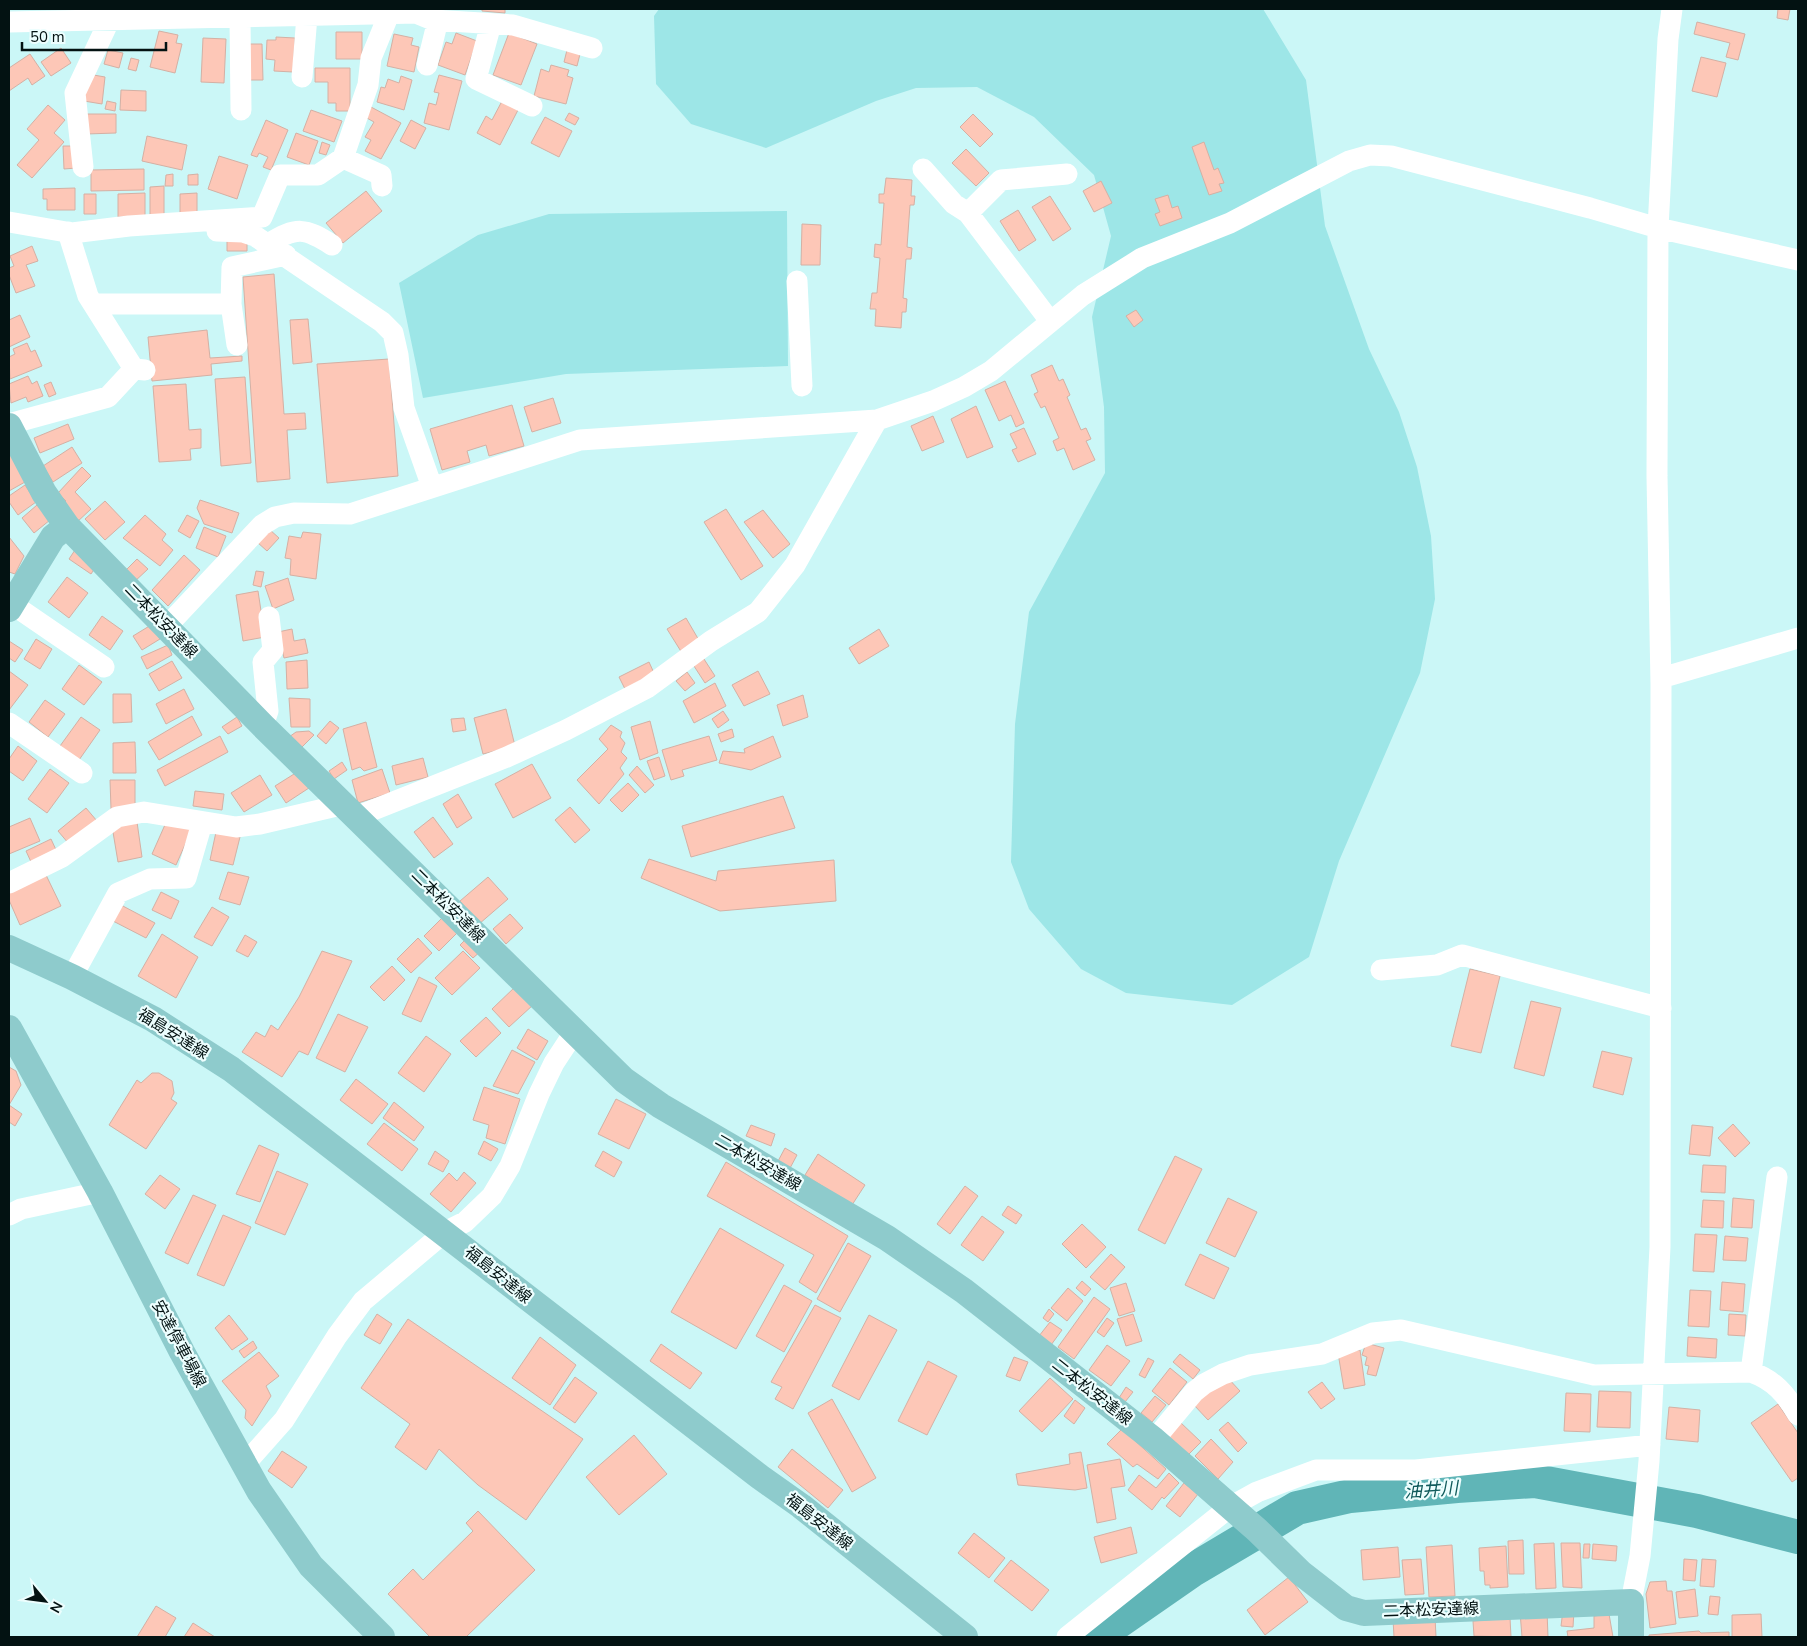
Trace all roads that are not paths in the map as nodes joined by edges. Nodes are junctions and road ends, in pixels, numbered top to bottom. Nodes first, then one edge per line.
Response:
1 (1672, 9) edge
2 (417, 11) edge
3 (378, 12) edge
4 (199, 14) edge
5 (309, 14) edge
6 (240, 18) junction
7 (438, 20) junction
8 (109, 21) junction
9 (9, 22) edge
10 (491, 24) junction
11 (592, 48) dead end
12 (426, 65) dead end
13 (302, 77) dead end
14 (532, 106) dead end
15 (241, 110) dead end
16 (343, 158) junction
17 (83, 167) dead end
18 (923, 169) dead end
19 (1067, 174) dead end
20 (382, 186) dead end
21 (968, 213) junction
22 (9, 222) edge
23 (162, 224) junction
24 (1658, 228) junction
25 (68, 232) junction
26 (268, 244) junction
27 (332, 245) dead end
28 (286, 255) junction
29 (1798, 260) edge
30 (797, 281) dead end
31 (93, 304) junction
32 (231, 304) junction
33 (1050, 322) junction
34 (237, 345) dead end
35 (802, 386) dead end
36 (877, 420) junction
37 (9, 425) edge
38 (432, 487) junction
39 (67, 526) junction
40 (10, 606) edge
41 (269, 617) dead end
42 (167, 626) junction
43 (1798, 638) edge
44 (104, 667) dead end
45 (1661, 678) junction
46 (9, 723) edge
47 (263, 726) junction
48 (82, 773) dead end
49 (351, 810) junction
50 (202, 823) junction
51 (9, 883) edge
52 (9, 948) edge
53 (1381, 970) dead end
54 (72, 977) junction
55 (1661, 1008) junction
56 (9, 1028) edge
57 (575, 1031) junction
58 (1777, 1176) dead end
59 (100, 1192) junction
60 (9, 1215) edge
61 (445, 1232) junction
62 (1751, 1372) junction
63 (1652, 1373) junction
64 (1798, 1415) edge
65 (1154, 1440) junction
66 (1649, 1453) junction
67 (246, 1464) junction
68 (1230, 1507) junction
69 (1631, 1602) junction
70 (382, 1637) edge
71 (965, 1637) edge
72 (1067, 1637) edge
73 (1632, 1637) edge

1 - 24 street
2 - 3 street
2 - 7 street
3 - 5 street
3 - 16 street
4 - 6 street
4 - 8 street
5 - 6 street
5 - 13 street
6 - 15 street
7 - 10 street
7 - 12 street
8 - 9 street
8 - 17 street
10 - 11 street
10 - 14 street
16 - 20 street
16 - 23 street
18 - 21 street
19 - 21 street
21 - 33 street
22 - 25 street
23 - 25 street
23 - 26 street
24 - 29 street
24 - 33 street
24 - 45 street
25 - 31 street
26 - 27 street
26 - 28 street
28 - 32 street
28 - 38 street
30 - 35 street
31 - 32 street
31 - 37 street
32 - 34 street
33 - 36 street
36 - 38 street
36 - 49 street
37 - 39 main road, 二本松安達線
38 - 42 street
39 - 40 main road
39 - 42 main road, 二本松安達線
40 - 44 street
41 - 47 street
42 - 47 main road, 二本松安達線
43 - 45 street
45 - 55 street
46 - 48 street
47 - 49 main road, 二本松安達線
49 - 50 street
49 - 57 main road, 二本松安達線
50 - 51 street
50 - 54 street
52 - 54 main road, 福島安達線
53 - 55 street
54 - 61 main road, 福島安達線
55 - 63 street
56 - 59 main road, 安達停車場線
57 - 61 street
57 - 65 main road, 二本松安達線
58 - 62 street
59 - 60 street
59 - 67 main road, 安達停車場線
61 - 67 street
61 - 71 main road, 福島安達線
62 - 63 street
62 - 64 street
63 - 65 street
63 - 66 street
65 - 68 main road, 二本松安達線
66 - 68 street
66 - 69 street
67 - 70 main road, 安達停車場線
68 - 69 main road, 二本松安達線
68 - 72 street
69 - 73 main road

